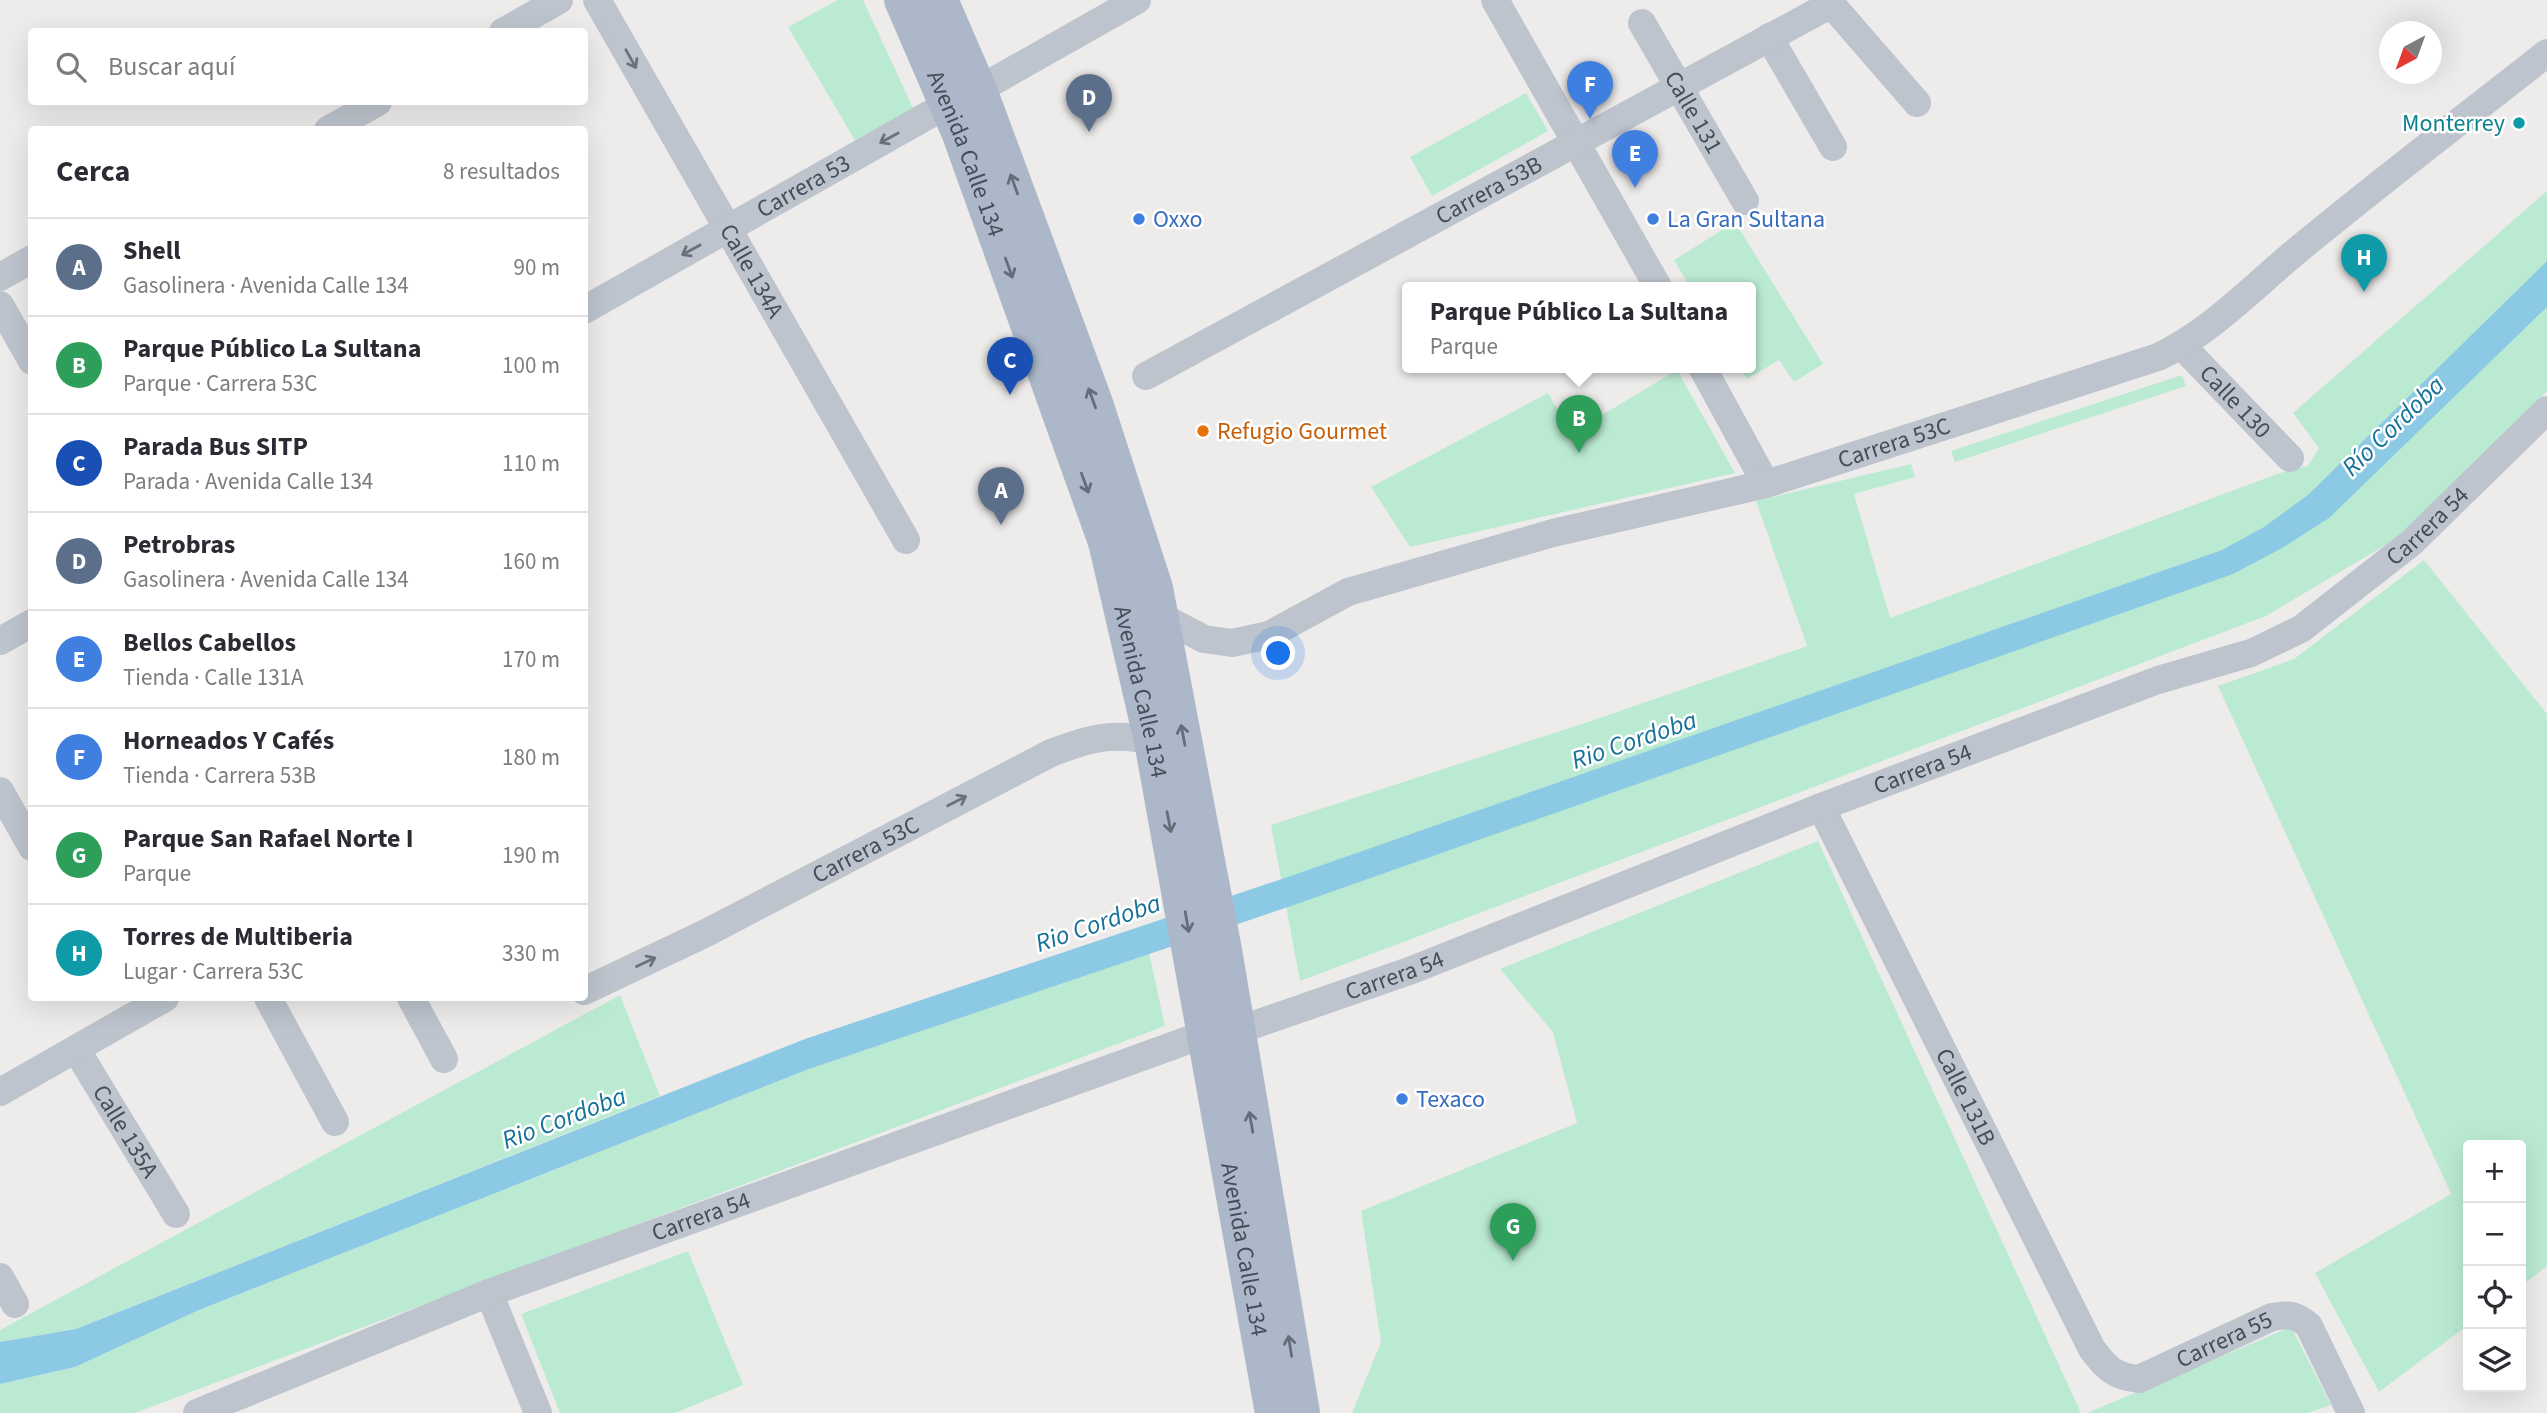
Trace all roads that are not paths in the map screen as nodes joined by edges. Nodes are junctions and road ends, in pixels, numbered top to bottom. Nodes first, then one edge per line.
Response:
1 (559, 0) edge
2 (597, 0) edge
3 (903, 0) edge
4 (939, 0) edge
5 (1137, 0) edge
6 (1495, 0) edge
7 (1104, 8) edge
8 (1642, 23) dead end
9 (510, 28) edge
10 (1769, 37) junction
11 (2547, 53) edge
12 (1679, 87) junction
13 (963, 97) junction
14 (1917, 103) dead end
15 (373, 105) edge
16 (335, 126) edge
17 (1577, 140) junction
18 (1833, 147) dead end
19 (1745, 201) dead end
20 (727, 230) junction
21 (28, 261) edge
22 (0, 276) edge
23 (1655, 282) edge
24 (0, 305) edge
25 (588, 308) edge
26 (2182, 346) junction
27 (28, 354) edge
28 (1705, 373) edge
29 (1146, 376) dead end
30 (2547, 410) edge
31 (2290, 458) dead end
32 (1766, 484) junction
33 (906, 540) dead end
34 (1160, 616) junction
35 (28, 626) edge
36 (0, 641) edge
37 (1153, 741) junction
38 (0, 791) edge
39 (1822, 807) junction
40 (28, 840) edge
41 (1195, 878) junction
42 (588, 989) edge
43 (152, 1001) edge
44 (270, 1001) edge
45 (413, 1001) edge
46 (123, 1008) edge
47 (1222, 1032) junction
48 (76, 1049) junction
49 (444, 1059) dead end
50 (0, 1092) edge
51 (335, 1122) dead end
52 (176, 1214) dead end
53 (0, 1277) edge
54 (489, 1293) junction
55 (15, 1304) dead end
56 (2120, 1377) joint
57 (197, 1413) edge
58 (538, 1413) edge
59 (1274, 1413) edge
60 (1301, 1413) edge
61 (2351, 1413) edge

1 - 9 street
2 -> 20 street, Calle 134A
3 - 13 main road, Avenida Calle 134
4 - 13 main road, Avenida Calle 134
5 - 7 street, Carrera 53
6 - 17 street
7 - 13 street, Carrera 53
8 - 12 street, Calle 131
10 - 12 street, Carrera 53B
10 - 14 street, Carrera 53B
10 - 18 street
11 - 26 street, Carrera 53C
12 - 17 street, Carrera 53B
12 - 19 street, Calle 131
13 -> 20 street, Carrera 53
34 -> 13 main road, Avenida Calle 134
13 -> 37 main road, Avenida Calle 134
15 - 16 street
17 - 23 street
17 - 29 street, Carrera 53B
20 -> 25 street, Carrera 53
20 - 33 street, Calle 134A
21 - 22 street
24 - 27 street
26 - 31 street, Calle 130
26 - 32 street, Carrera 53C
28 - 32 street
30 - 39 street, Carrera 54
32 - 34 street, Carrera 53C
41 -> 34 main road, Avenida Calle 134
35 - 36 street
37 -> 41 main road, Avenida Calle 134
42 -> 37 street, Carrera 53C
38 - 40 street
39 - 47 street, Carrera 54
39 - 56 street, Calle 131B
41 - 47 main road, Avenida Calle 134
43 - 46 street
44 - 51 street
45 - 49 street
46 - 48 street
47 - 54 street, Carrera 54
47 - 59 main road, Avenida Calle 134
60 -> 47 main road, Avenida Calle 134
48 - 50 street
48 - 52 street, Calle 135A
53 - 55 street
54 - 57 street, Carrera 54
54 - 58 street
56 - 61 street, Carrera 55

